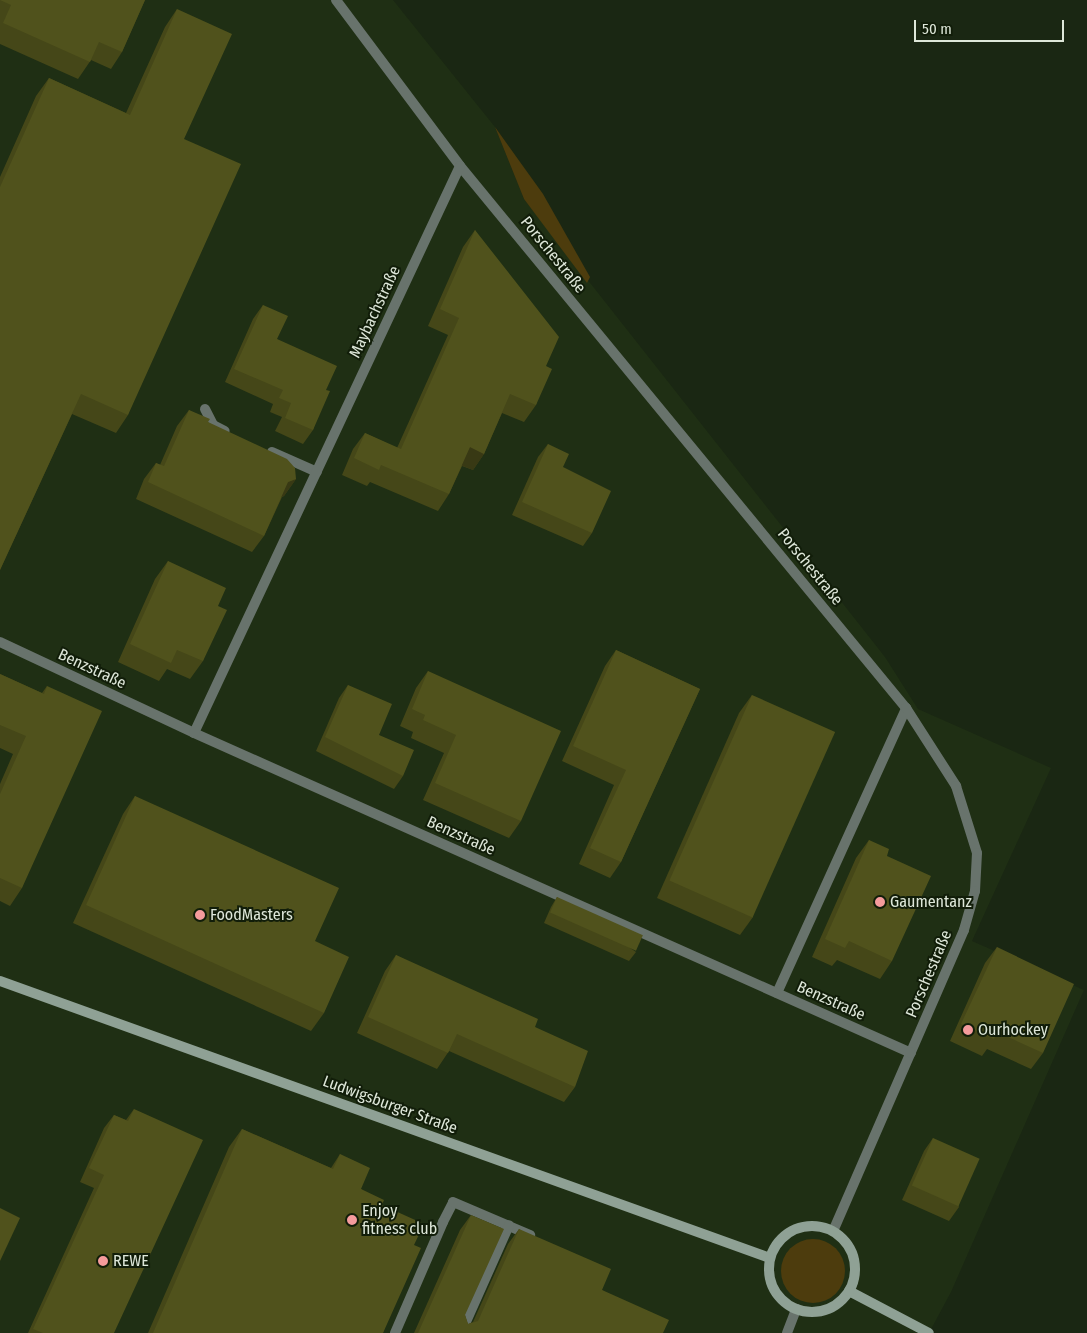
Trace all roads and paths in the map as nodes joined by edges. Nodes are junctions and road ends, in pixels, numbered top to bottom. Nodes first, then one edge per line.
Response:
1 (336, 0) edge
2 (460, 166) junction
3 (205, 409) dead end
4 (239, 437) edge
5 (265, 449) edge
6 (317, 472) junction
7 (0, 642) edge
8 (906, 708) junction
9 (194, 733) junction
10 (0, 981) edge
11 (777, 993) junction
12 (911, 1053) junction
13 (509, 1225) junction
14 (833, 1231) junction
15 (534, 1236) edge
16 (770, 1258) junction
17 (849, 1291) junction
18 (796, 1309) junction
19 (395, 1333) edge
20 (462, 1333) edge
21 (787, 1333) edge
22 (930, 1333) edge

1 - 2 street, Porschestraße
2 - 6 street, Maybachstraße
2 - 8 street, Porschestraße
3 - 4 street
5 - 6 street
6 - 9 street, Maybachstraße
7 - 9 street, Benzstraße
8 - 11 street
8 - 12 street, Porschestraße
9 - 11 street, Benzstraße
10 - 16 main road, Ludwigsburger Straße
11 - 12 street, Benzstraße
12 - 14 street, Porschestraße
13 - 15 street
13 - 19 street
13 - 20 street
14 - 16 main road
14 - 17 main road
16 - 18 main road
17 - 18 main road
17 - 22 main road
18 - 21 street

